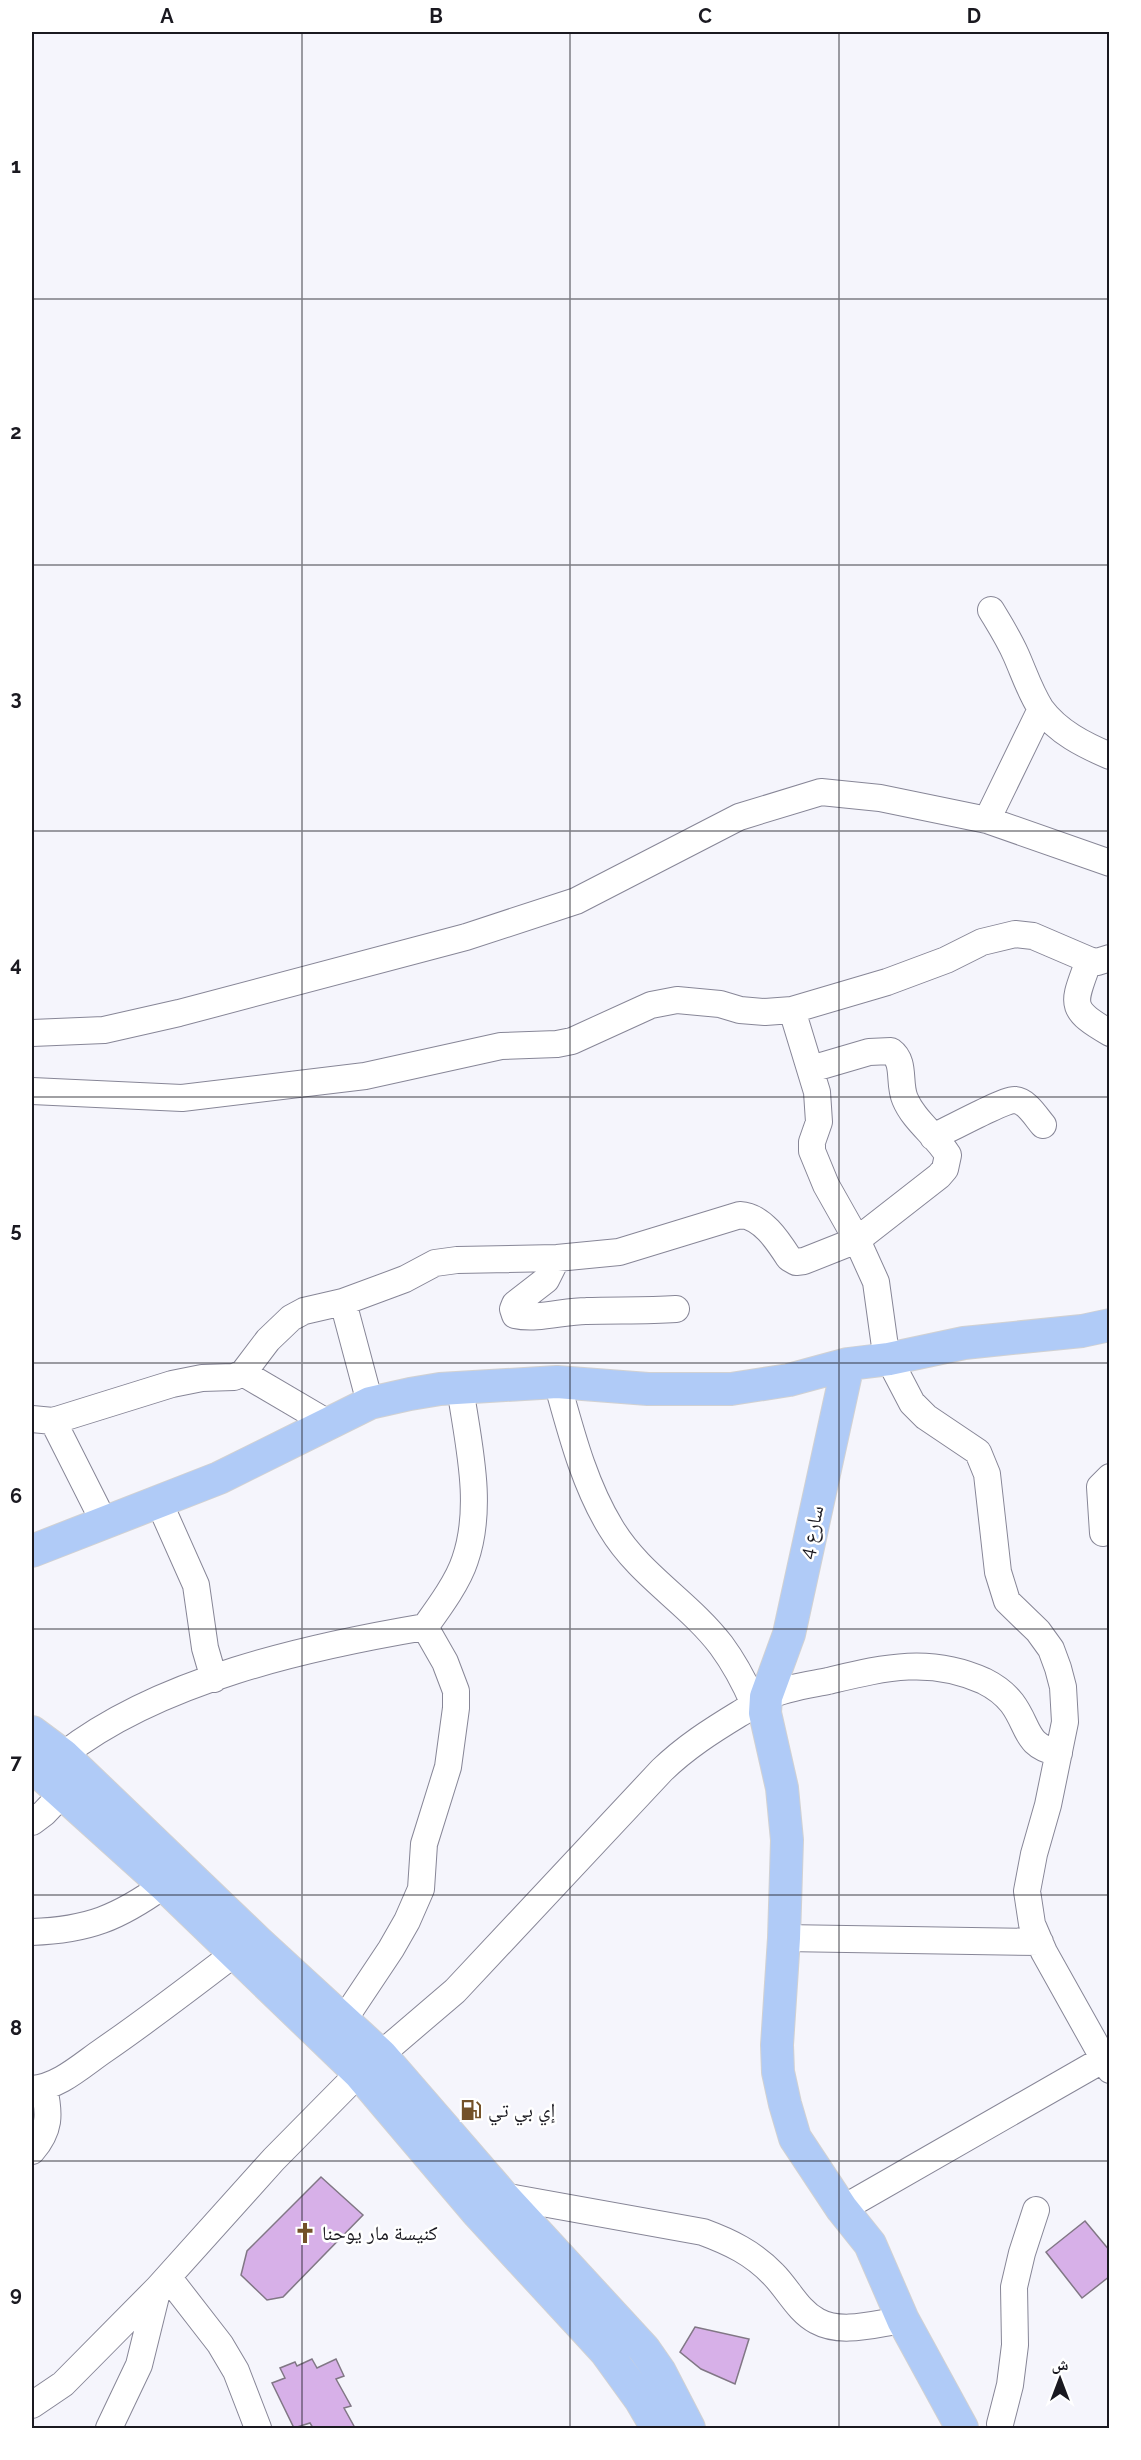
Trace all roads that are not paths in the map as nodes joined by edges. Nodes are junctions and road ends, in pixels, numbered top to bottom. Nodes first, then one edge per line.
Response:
1 (991, 610) dead end
2 (1041, 709) junction
3 (1110, 756) edge
4 (987, 820) junction
5 (1110, 863) edge
6 (1099, 959) edge
7 (792, 1011) junction
8 (32, 1033) edge
9 (1110, 1033) edge
10 (811, 1070) junction
11 (32, 1091) edge
12 (1043, 1125) dead end
13 (933, 1137) junction
14 (857, 1240) junction
15 (556, 1258) junction
16 (343, 1302) junction
17 (676, 1309) dead end
18 (1110, 1325) edge
19 (889, 1359) junction
20 (848, 1364) junction
21 (243, 1373) junction
22 (557, 1382) junction
23 (460, 1388) junction
24 (370, 1403) junction
25 (42, 1420) edge
26 (328, 1423) junction
27 (1110, 1478) edge
28 (159, 1502) junction
29 (104, 1522) junction
30 (1103, 1533) dead end
31 (32, 1551) edge
32 (424, 1627) junction
33 (214, 1678) junction
34 (760, 1701) junction
35 (32, 1732) edge
36 (1059, 1753) junction
37 (63, 1755) junction
38 (32, 1766) edge
39 (62, 1794) junction
40 (32, 1822) edge
41 (164, 1885) junction
42 (32, 1932) edge
43 (784, 1938) junction
44 (1040, 1942) junction
45 (235, 1953) junction
46 (343, 2021) junction
47 (370, 2064) junction
48 (1107, 2065) edge
49 (38, 2088) edge
50 (32, 2151) edge
51 (503, 2196) junction
52 (842, 2209) junction
53 (1036, 2210) dead end
54 (163, 2283) junction
55 (903, 2320) junction
56 (32, 2405) edge
57 (959, 2423) edge
58 (1005, 2426) edge
59 (109, 2428) edge
60 (258, 2428) edge
61 (657, 2428) edge
62 (689, 2428) edge

1 - 2 street
2 - 3 street
2 - 4 street
4 - 5 street
4 - 8 street
6 - 7 street
6 - 9 street
7 - 10 street
7 - 11 street
10 - 13 street
10 - 14 street
12 - 13 street
13 - 14 street
14 - 15 street
14 - 19 street
15 - 16 street
15 - 17 street
16 - 21 street
16 - 24 street
18 - 19 main road
19 - 20 main road
19 - 36 street
20 - 22 main road
20 - 34 main road, سارع 4
21 - 25 street
21 - 26 street
22 - 23 main road
22 - 34 street
23 - 24 main road
23 - 32 street
24 - 26 main road
25 - 29 street
26 - 28 main road
27 - 30 street
28 - 29 main road
28 - 33 street
29 - 31 main road
32 - 33 street
32 - 46 street
33 - 37 street
34 - 36 street
34 - 43 main road
34 - 47 street
35 - 37 main road
36 - 44 street
37 - 46 main road
38 - 39 main road
39 - 40 street
39 - 41 main road
41 - 42 street
41 - 45 main road
43 - 44 street
43 - 52 main road
44 - 48 street
45 - 47 main road
45 - 49 street
46 - 47 main road
47 - 51 main road
47 - 54 street
47 - 61 main road
48 - 52 street
49 - 50 street
51 - 55 street
51 - 62 main road
52 - 55 main road
53 - 58 street
54 - 56 street
54 - 59 street
54 - 60 street
55 - 57 main road
57 - 58 street

